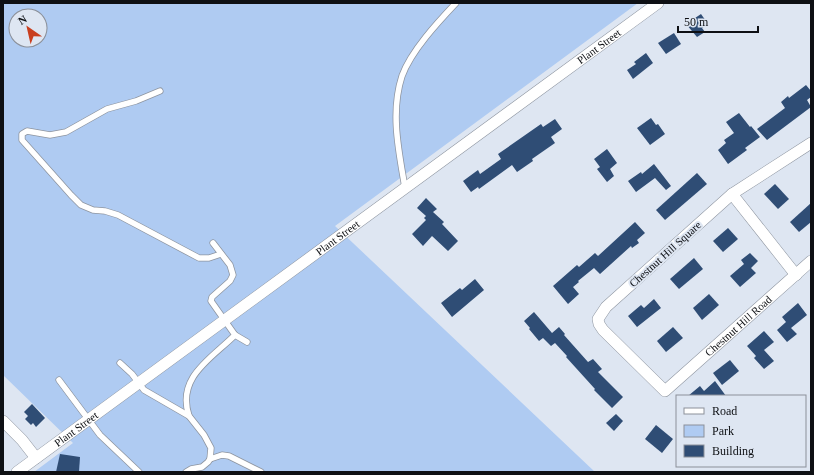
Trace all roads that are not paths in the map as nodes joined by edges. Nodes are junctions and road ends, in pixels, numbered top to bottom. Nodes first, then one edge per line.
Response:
1 (456, 3) edge
2 (658, 3) edge
3 (160, 90) dead end
4 (811, 143) edge
5 (405, 188) junction
6 (732, 194) junction
7 (213, 243) dead end
8 (221, 254) junction
9 (811, 262) edge
10 (796, 275) junction
11 (225, 320) junction
12 (235, 335) junction
13 (247, 342) dead end
14 (120, 363) dead end
15 (59, 380) dead end
16 (139, 383) junction
17 (665, 391) joint
18 (189, 416) junction
19 (88, 420) junction
20 (3, 421) edge
21 (36, 458) junction
22 (210, 458) junction
23 (17, 472) edge
24 (139, 472) edge
25 (186, 472) edge
26 (261, 472) edge

1 - 5 lane
2 - 5 street, Plant Street
3 - 8 lane
4 - 6 street
5 - 11 street, Plant Street
6 - 10 street
6 - 17 street, Chestnut Hill Square
7 - 8 lane
8 - 11 lane
9 - 10 street, Chestnut Hill Road
10 - 17 street, Chestnut Hill Road
11 - 12 lane
11 - 16 street, Plant Street
12 - 13 lane
12 - 18 lane
14 - 16 lane
15 - 19 lane
16 - 18 lane
16 - 19 street, Plant Street
18 - 22 lane
19 - 21 street, Plant Street
19 - 24 lane
20 - 21 street
21 - 23 street, Plant Street
22 - 25 lane
22 - 26 lane

